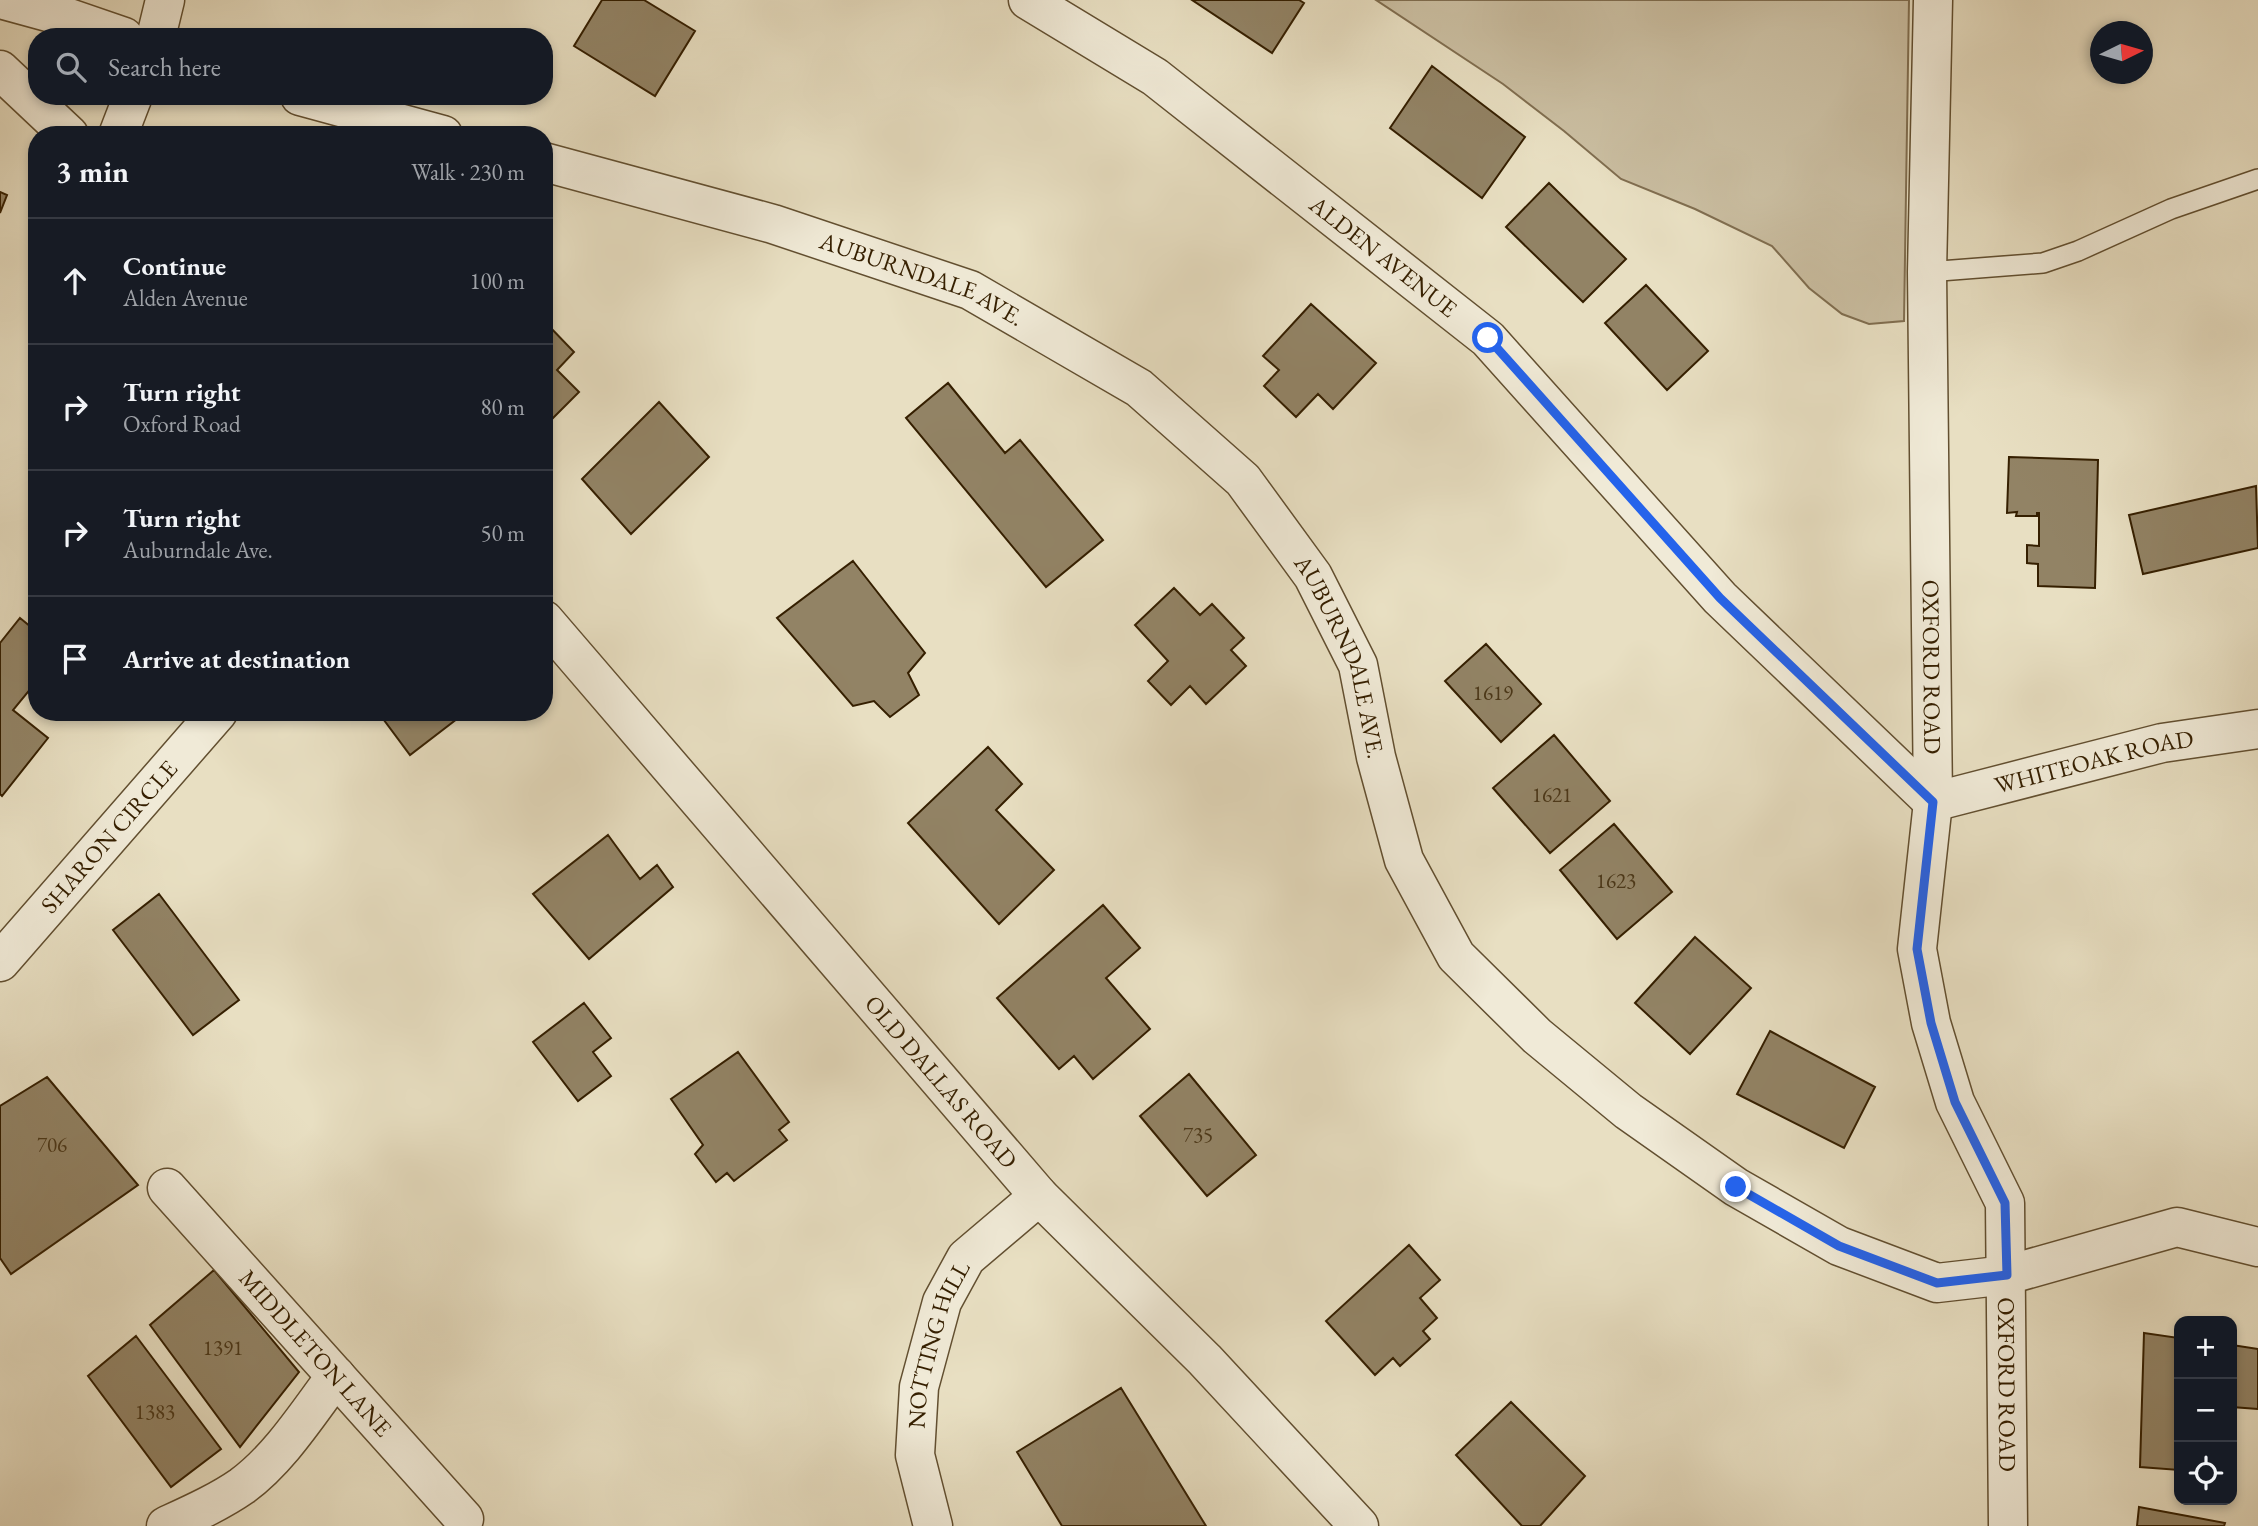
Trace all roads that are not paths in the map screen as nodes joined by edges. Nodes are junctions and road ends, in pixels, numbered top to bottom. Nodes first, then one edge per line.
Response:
1 (4, 0) edge
2 (165, 0) edge
3 (1028, 0) edge
4 (1933, 0) edge
5 (98, 28) edge
6 (158, 28) edge
7 (0, 70) edge
8 (28, 96) edge
9 (37, 105) edge
10 (130, 105) edge
11 (333, 105) edge
12 (59, 126) edge
13 (122, 126) edge
14 (410, 126) edge
15 (553, 164) edge
16 (2258, 179) edge
17 (1927, 272) junction
18 (553, 630) edge
19 (210, 721) edge
20 (2258, 729) edge
21 (1933, 802) junction
22 (0, 962) edge
23 (167, 1188) dead end
24 (1039, 1196) junction
25 (2258, 1247) edge
26 (2007, 1275) junction
27 (336, 1376) junction
28 (464, 1519) dead end
29 (166, 1526) edge
30 (933, 1526) edge
31 (1359, 1526) edge
32 (2008, 1526) edge

1 - 5 street
2 - 6 street
3 - 21 street, ALDEN AVENUE
4 - 17 street, OXFORD ROAD
7 - 8 street
9 - 12 street
10 - 13 street
11 - 14 street
15 - 26 street, AUBURNDALE AVE.
16 - 17 lane
17 - 21 street, OXFORD ROAD
18 - 24 street, OLD DALLAS ROAD
19 - 22 street, SHARON CIRCLE
20 - 21 street, WHITEOAK ROAD
21 - 26 street, OXFORD ROAD
23 - 27 street, MIDDLETON LANE
24 - 30 street, NOTTING HILL
24 - 31 street, OLD DALLAS ROAD
25 - 26 street, AUBURNDALE AVE.
26 - 32 street, OXFORD ROAD
27 - 28 street, MIDDLETON LANE
27 - 29 street

